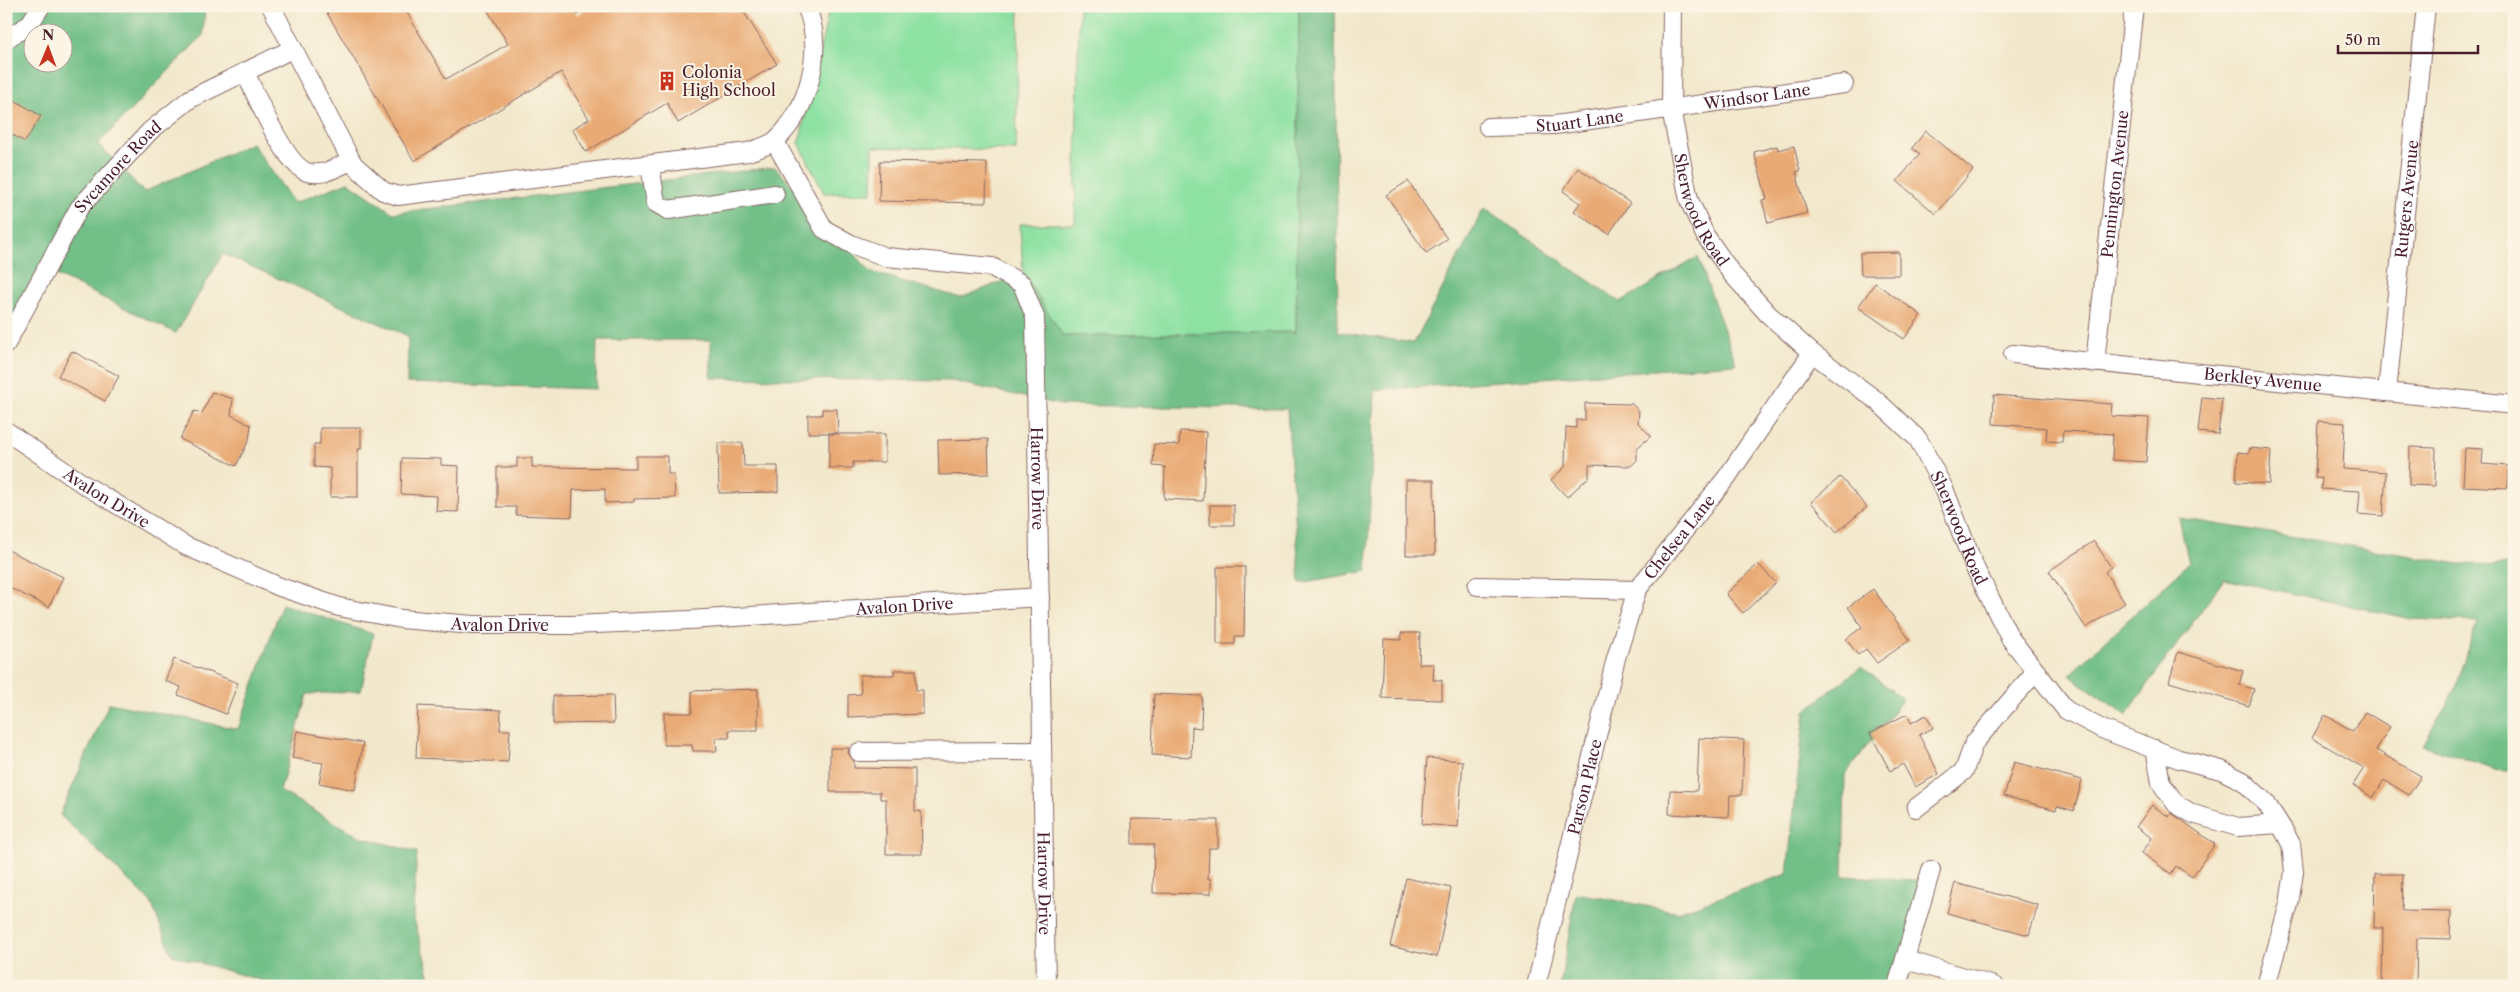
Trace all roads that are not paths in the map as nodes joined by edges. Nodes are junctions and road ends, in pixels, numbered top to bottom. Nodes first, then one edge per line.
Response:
1 (41, 6) edge
2 (271, 6) edge
3 (806, 6) edge
4 (1672, 6) edge
5 (2134, 6) edge
6 (2426, 6) edge
7 (6, 39) edge
8 (292, 49) junction
9 (245, 72) junction
10 (1844, 84) dead end
11 (1671, 109) junction
12 (1488, 127) dead end
13 (775, 142) junction
14 (351, 161) junction
15 (650, 166) junction
16 (775, 194) dead end
17 (8, 339) edge
18 (1812, 353) junction
19 (2013, 354) dead end
20 (2095, 363) junction
21 (2387, 392) junction
22 (2514, 405) edge
23 (6, 431) edge
24 (1477, 586) dead end
25 (1638, 590) junction
26 (1040, 597) junction
27 (2035, 672) junction
28 (2154, 749) junction
29 (1042, 751) junction
30 (859, 752) dead end
31 (1916, 808) dead end
32 (2279, 824) junction
33 (1931, 870) dead end
34 (1906, 960) junction
35 (1046, 986) edge
36 (1536, 986) edge
37 (1897, 986) edge
38 (1994, 986) edge
39 (2266, 986) edge

1 - 7 street
2 - 8 street
3 - 13 street
4 - 11 street, Sherwood Road
5 - 20 street, Pennington Avenue
6 - 21 street, Rutgers Avenue
8 - 9 street, Sycamore Road
8 - 14 street
9 - 14 street
9 - 17 street, Sycamore Road
10 - 11 street, Windsor Lane
11 - 12 street, Stuart Lane
11 - 18 street, Sherwood Road
13 - 15 street
13 - 26 street, Harrow Drive
14 - 15 street
15 - 16 street
18 - 25 street, Chelsea Lane
18 - 27 street, Sherwood Road
19 - 20 street, Berkley Avenue
20 - 21 street, Berkley Avenue
21 - 22 street, Berkley Avenue
23 - 26 street, Avalon Drive
24 - 25 street, Chelsea Lane
25 - 36 street, Parson Place
26 - 29 street, Harrow Drive
27 - 28 street, Sherwood Road
27 - 31 street
28 - 32 street, Sherwood Road
28 - 32 street
29 - 30 street
29 - 35 street, Harrow Drive
32 - 39 street, Sherwood Road
33 - 34 street
34 - 37 street
34 - 38 street

